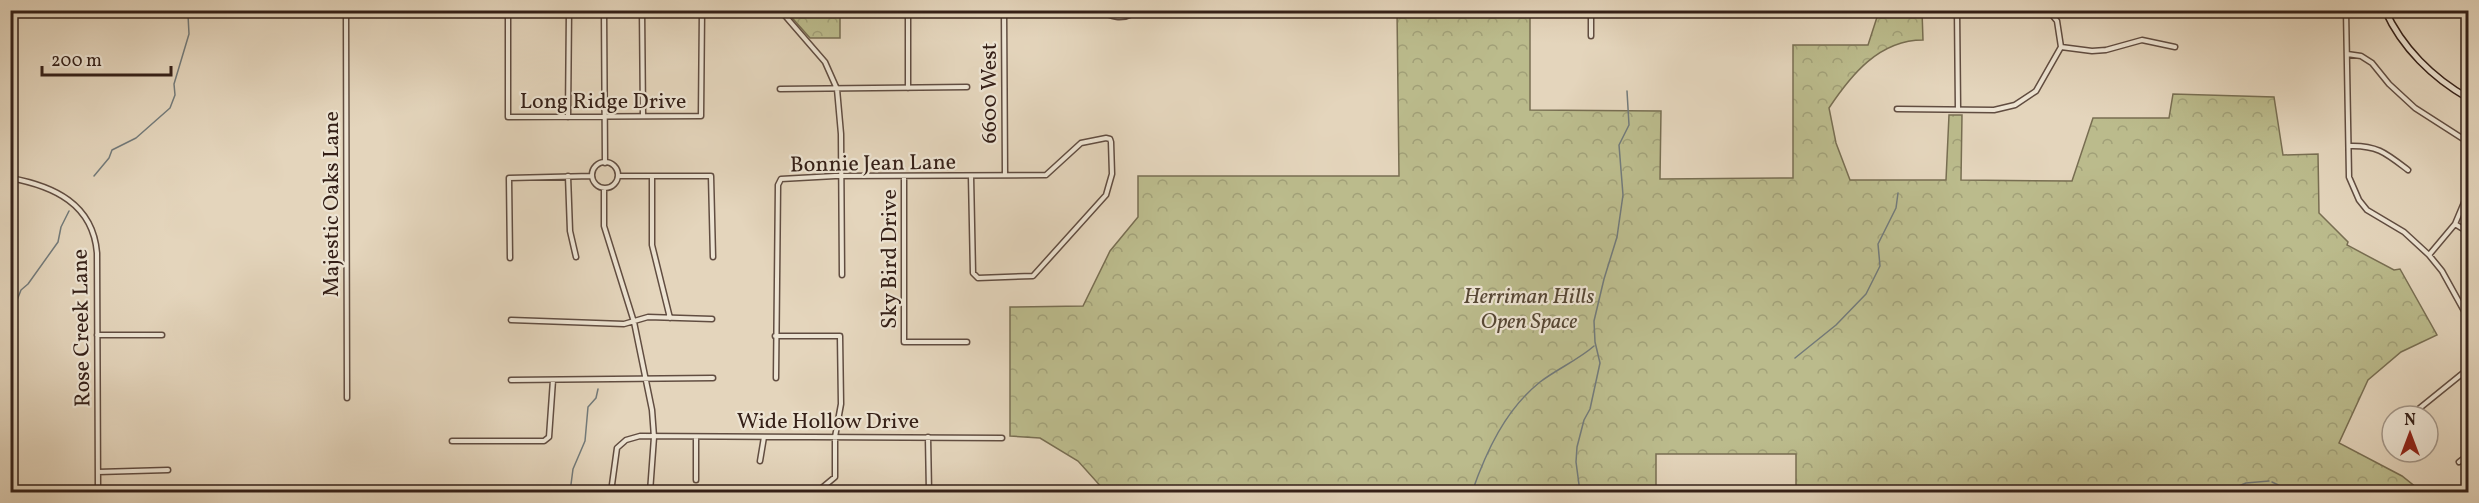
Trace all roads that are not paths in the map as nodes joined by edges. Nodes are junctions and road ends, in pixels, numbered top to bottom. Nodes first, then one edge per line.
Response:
1 (346, 10) edge
2 (508, 10) edge
3 (569, 10) edge
4 (604, 10) edge
5 (642, 10) edge
6 (702, 10) edge
7 (780, 10) edge
8 (908, 10) edge
9 (1004, 10) edge
10 (1102, 10) edge
11 (1591, 10) edge
12 (1957, 10) edge
13 (2048, 10) edge
14 (2346, 10) edge
15 (2385, 10) edge
16 (1132, 14) dead end
17 (1591, 36) dead end
18 (2061, 47) junction
19 (2175, 47) dead end
20 (2347, 54) junction
21 (967, 87) dead end
22 (908, 88) junction
23 (780, 89) dead end
24 (837, 89) junction
25 (2469, 98) edge
26 (1897, 109) dead end
27 (1958, 109) junction
28 (604, 116) junction
29 (643, 116) junction
30 (568, 117) junction
31 (2469, 142) edge
32 (2349, 146) junction
33 (605, 162) junction
34 (2408, 170) dead end
35 (1005, 175) junction
36 (568, 176) junction
37 (592, 176) junction
38 (652, 176) junction
39 (840, 176) junction
40 (971, 176) junction
41 (618, 177) junction
42 (904, 177) junction
43 (10, 178) edge
44 (604, 188) junction
45 (2469, 193) edge
46 (2455, 224) junction
47 (2469, 232) edge
48 (2429, 255) junction
49 (576, 257) dead end
50 (713, 257) dead end
51 (510, 258) dead end
52 (842, 275) dead end
53 (670, 318) junction
54 (2469, 318) edge
55 (712, 319) dead end
56 (512, 320) dead end
57 (634, 322) junction
58 (97, 335) junction
59 (162, 335) dead end
60 (776, 336) junction
61 (967, 342) dead end
62 (2469, 369) edge
63 (713, 378) dead end
64 (776, 378) dead end
65 (553, 380) junction
66 (648, 380) junction
67 (512, 381) dead end
68 (347, 398) dead end
69 (2425, 404) edge
70 (654, 437) junction
71 (696, 437) junction
72 (764, 437) junction
73 (835, 437) junction
74 (928, 437) junction
75 (1002, 438) dead end
76 (452, 441) dead end
77 (2469, 455) edge
78 (760, 461) dead end
79 (2458, 462) dead end
80 (168, 470) dead end
81 (98, 472) junction
82 (696, 480) dead end
83 (98, 492) edge
84 (611, 492) edge
85 (650, 492) edge
86 (817, 492) edge
87 (929, 492) edge

1 - 68 street, Majestic Oaks Lane
2 - 30 street, Long Ridge Drive
3 - 30 street
4 - 28 street
5 - 29 street
6 - 29 street, Long Ridge Drive
7 - 24 street
8 - 22 street
9 - 35 street, 6600 West
10 - 16 street
11 - 17 street
12 - 27 street
13 - 18 street
14 - 20 street
15 - 25 street
18 - 19 street
18 - 27 street
20 - 31 street
20 - 32 street
21 - 22 street
22 - 24 street
23 - 24 street
24 - 39 street
26 - 27 street
28 - 29 street, Long Ridge Drive
28 - 30 street, Long Ridge Drive
28 - 33 street
32 - 34 street
32 - 48 street
33 - 37 street
33 - 41 street
35 - 40 street, Bonnie Jean Lane
35 - 40 street, Bonnie Jean Lane
36 - 37 street
36 - 49 street
36 - 51 street
37 - 44 street
38 - 41 street
38 - 50 street
38 - 53 street
39 - 42 street, Bonnie Jean Lane
39 - 52 street
39 - 60 street, Bonnie Jean Lane
40 - 42 street, Bonnie Jean Lane
41 - 44 street
42 - 61 street, Sky Bird Drive
43 - 58 street, Rose Creek Lane
44 - 57 street
45 - 46 street
46 - 47 street
46 - 48 street
48 - 54 street
53 - 55 street
53 - 57 street
56 - 57 street
57 - 66 street
58 - 59 street
58 - 81 street, Rose Creek Lane
60 - 64 street
60 - 73 street
62 - 69 street
63 - 66 street
65 - 66 street
65 - 67 street
65 - 76 street
66 - 70 street
70 - 71 street, Wide Hollow Drive
70 - 84 street, Wide Hollow Drive
70 - 85 street
71 - 72 street, Wide Hollow Drive
71 - 82 street
72 - 73 street, Wide Hollow Drive
72 - 78 street
73 - 74 street, Wide Hollow Drive
73 - 86 street
74 - 75 street, Wide Hollow Drive
74 - 87 street
77 - 79 street
80 - 81 street
81 - 83 street, Rose Creek Lane

